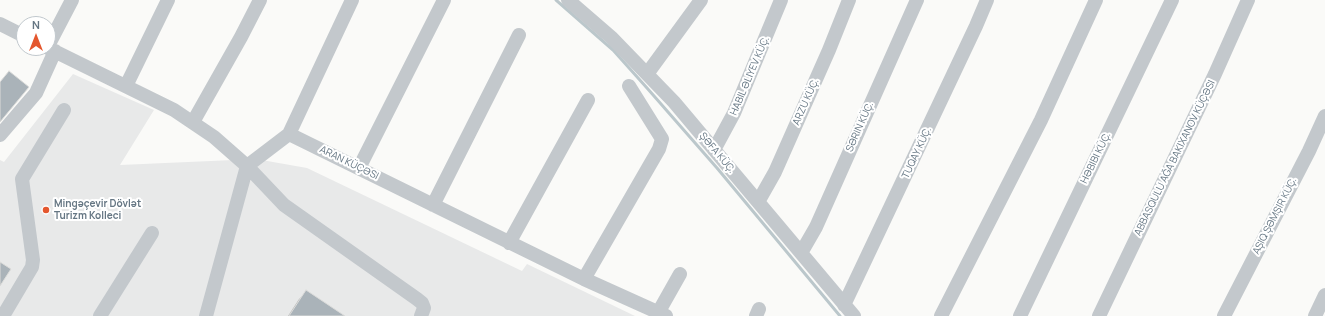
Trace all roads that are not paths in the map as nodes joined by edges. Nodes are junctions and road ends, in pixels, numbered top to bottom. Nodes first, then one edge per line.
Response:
1 (72, 0) edge
2 (168, 0) edge
3 (260, 0) edge
4 (352, 0) edge
5 (444, 0) edge
6 (701, 0) edge
7 (781, 0) edge
8 (849, 0) edge
9 (917, 0) edge
10 (987, 0) edge
11 (1096, 0) edge
12 (1172, 0) edge
13 (1248, 0) edge
14 (572, 1) edge
15 (0, 24) edge
16 (16, 32) edge
17 (56, 35) edge
18 (519, 35) dead end
19 (56, 51) edge
20 (48, 56) edge
21 (647, 74) junction
22 (126, 86) junction
23 (629, 86) dead end
24 (588, 100) dead end
25 (64, 110) dead end
26 (1325, 116) edge
27 (193, 122) junction
28 (289, 134) junction
29 (0, 136) edge
30 (714, 150) junction
31 (247, 166) junction
32 (359, 168) junction
33 (758, 202) junction
34 (433, 205) junction
35 (152, 233) dead end
36 (509, 243) junction
37 (801, 253) junction
38 (680, 274) dead end
39 (584, 279) junction
40 (1325, 295) edge
41 (844, 305) junction
42 (662, 314) edge
43 (3, 316) edge
44 (100, 316) edge
45 (206, 316) edge
46 (421, 316) edge
47 (854, 316) edge
48 (941, 316) edge
49 (1020, 316) edge
50 (1099, 316) edge
51 (1224, 316) edge
52 (1315, 316) edge

1 - 17 street
2 - 22 street
3 - 27 street
4 - 28 street
5 - 32 street
6 - 21 street
7 - 30 street, HABIL ƏLIYEV KÜÇ.
8 - 33 street, ARZU KÜÇ.
9 - 37 street, SƏRIN KÜÇ.
10 - 41 street, TUQAY KÜÇ.
11 - 48 street
12 - 49 street, HƏBIBI KÜÇ.
13 - 50 street
14 - 21 street, ŞƏFA KÜÇ.
15 - 16 street
18 - 34 street
19 - 22 street
20 - 29 street
21 - 30 street, ŞƏFA KÜÇ.
22 - 27 street
23 - 39 street
24 - 36 street
25 - 43 street
26 - 51 street
27 - 31 street
28 - 31 street
28 - 32 street, ARAN KÜÇƏSI
30 - 33 street, ŞƏFA KÜÇ.
31 - 45 street
31 - 46 street
32 - 34 street, ARAN KÜÇƏSI
33 - 37 street, ŞƏFA KÜÇ.
34 - 36 street, ARAN KÜÇƏSI
35 - 44 street
36 - 39 street, ARAN KÜÇƏSI
37 - 41 street, ŞƏFA KÜÇ.
38 - 42 street
39 - 42 street, ARAN KÜÇƏSI
40 - 52 street
41 - 47 street, ŞƏFA KÜÇ.

